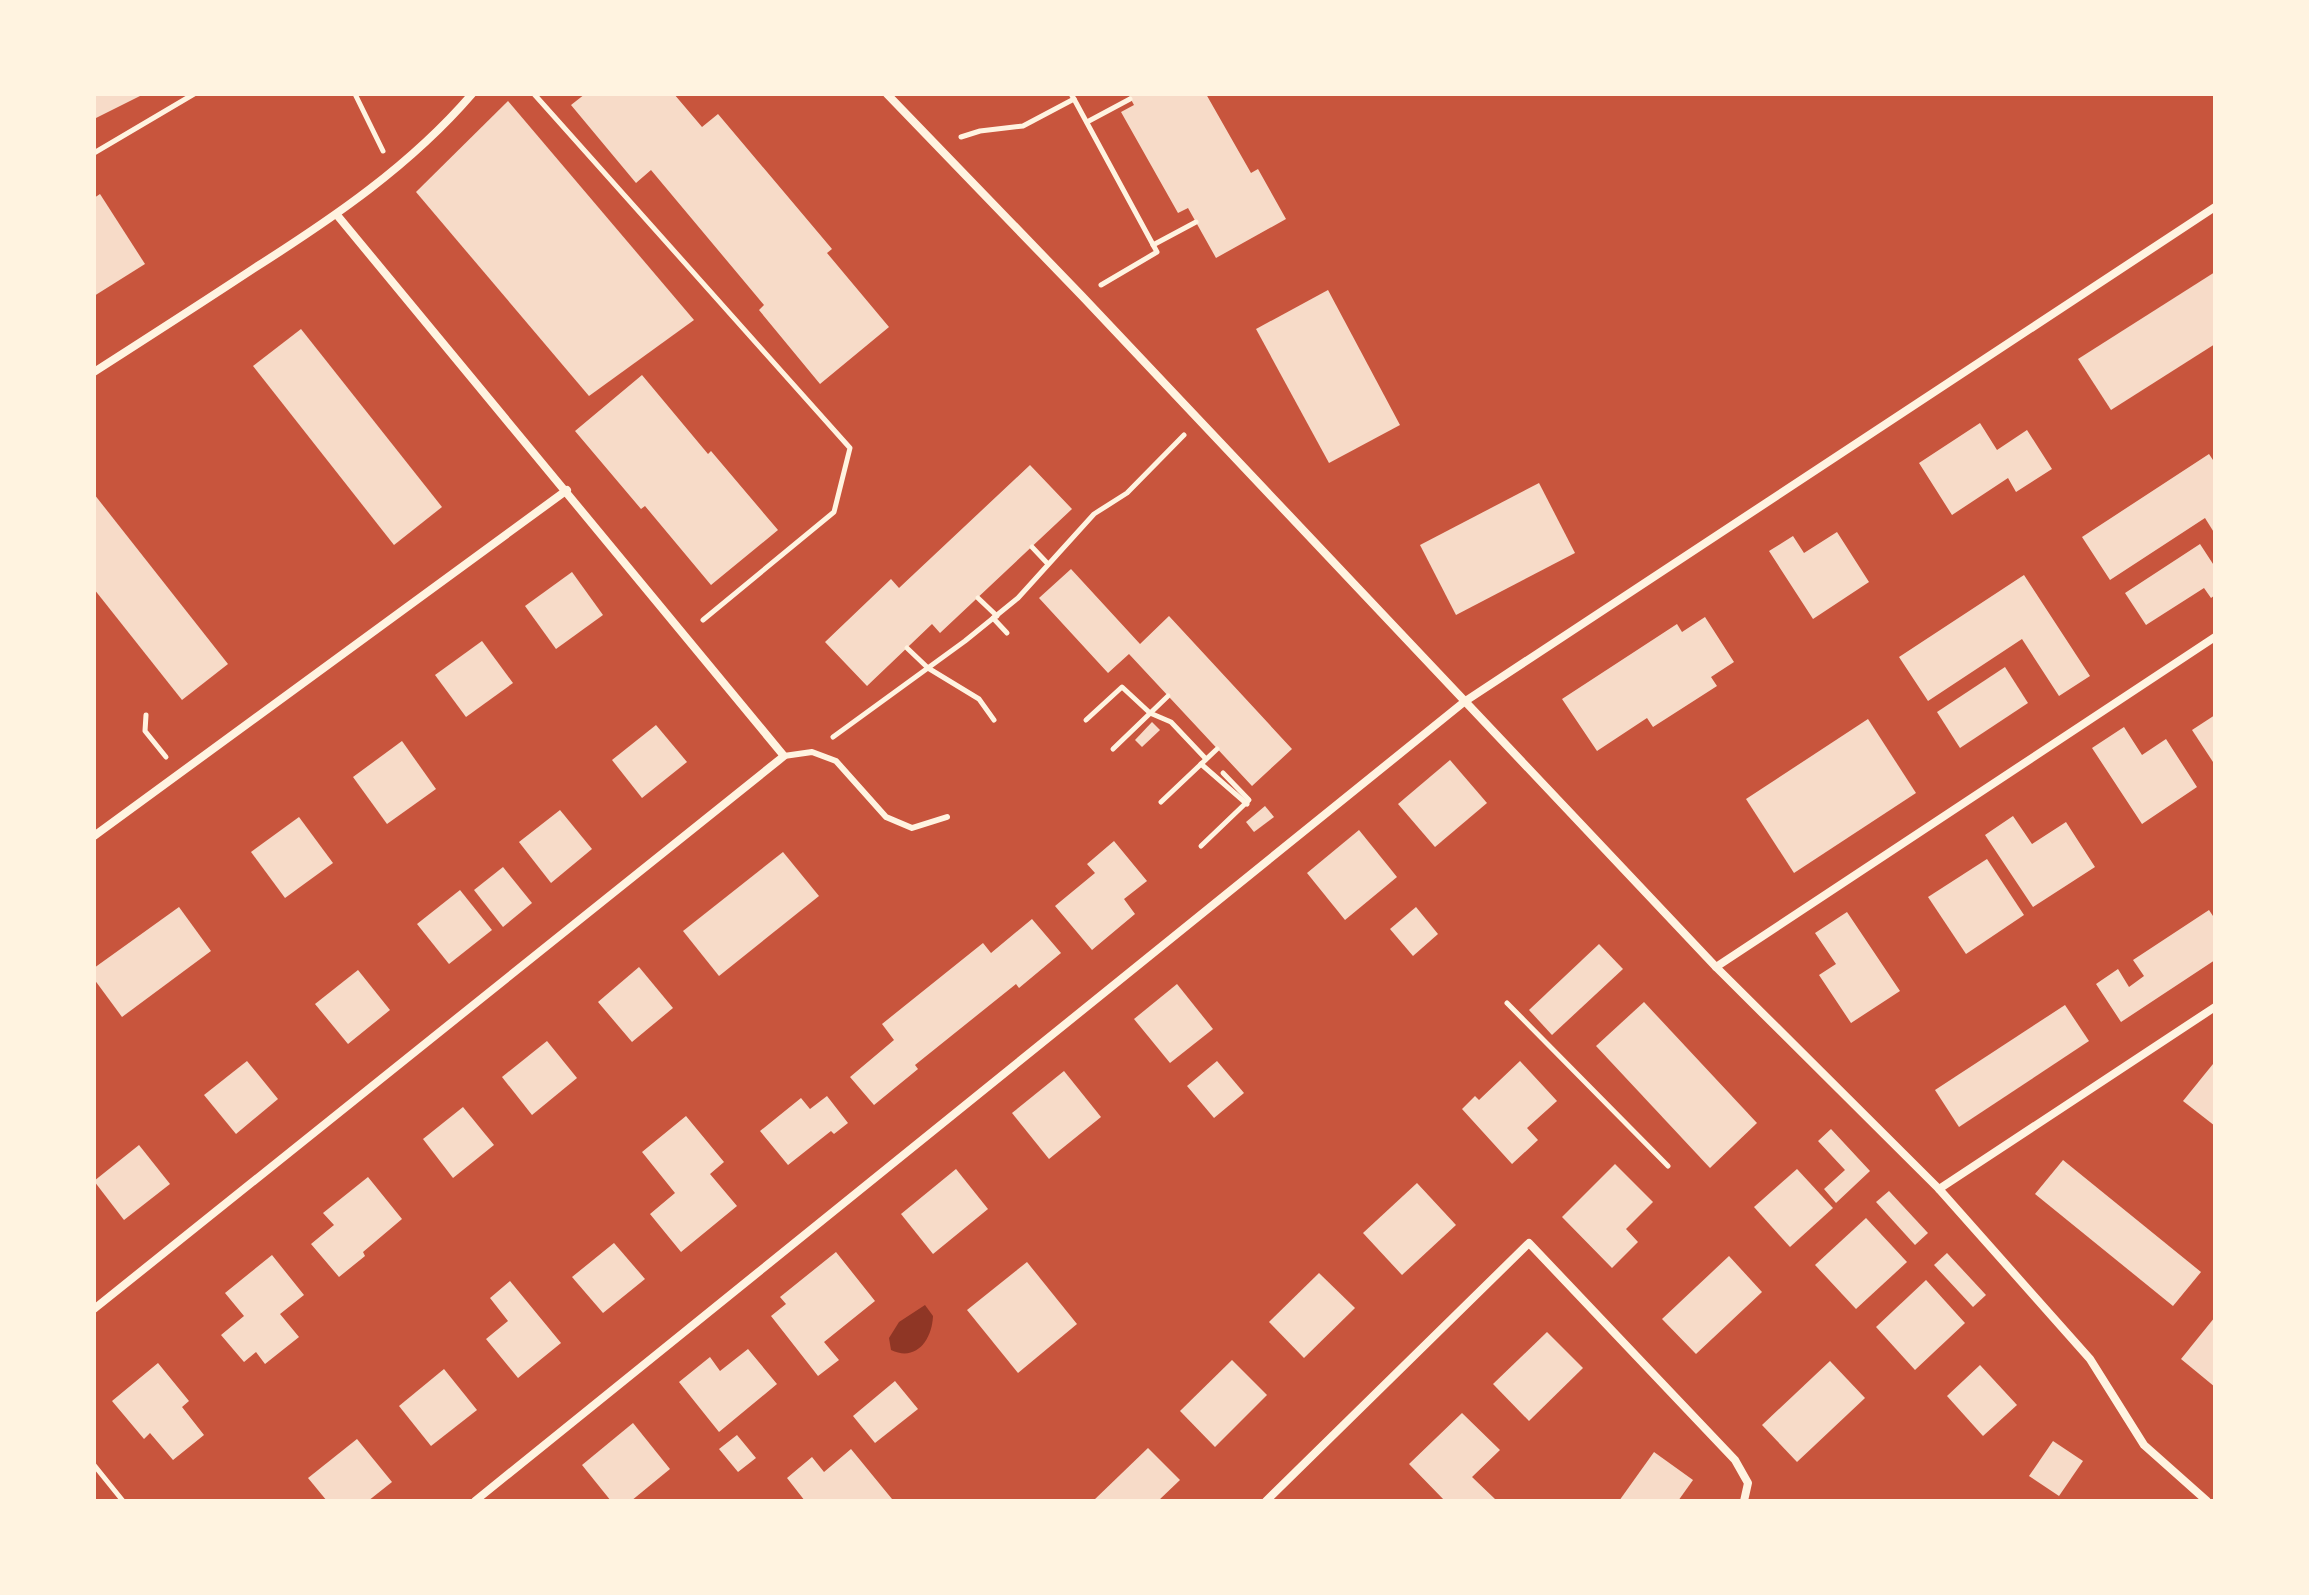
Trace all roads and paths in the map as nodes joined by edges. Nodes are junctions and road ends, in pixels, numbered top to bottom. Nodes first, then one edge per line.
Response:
1 (194, 94) edge
2 (355, 94) edge
3 (472, 94) edge
4 (534, 94) edge
5 (887, 94) edge
6 (1073, 96) edge
7 (1130, 99) dead end
8 (1087, 122) junction
9 (936, 144) junction
10 (94, 153) edge
11 (385, 154) dead end
12 (2215, 207) edge
13 (337, 215) junction
14 (1196, 222) dead end
15 (1153, 245) junction
16 (1082, 296) junction
17 (94, 372) edge
18 (1199, 420) junction
19 (567, 490) junction
20 (1032, 547) dead end
21 (1048, 564) junction
22 (978, 598) dead end
23 (995, 617) junction
24 (1007, 633) dead end
25 (685, 635) junction
26 (2215, 637) edge
27 (907, 648) dead end
28 (928, 668) junction
29 (1168, 696) dead end
30 (1464, 702) junction
31 (1150, 713) junction
32 (146, 715) dead end
33 (994, 720) dead end
34 (1086, 720) dead end
35 (1113, 749) dead end
36 (1217, 749) dead end
37 (812, 752) junction
38 (784, 756) junction
39 (1204, 762) junction
40 (180, 773) junction
41 (1223, 773) dead end
42 (1161, 802) dead end
43 (1247, 804) junction
44 (947, 817) dead end
45 (94, 836) edge
46 (1201, 846) dead end
47 (1716, 967) junction
48 (1507, 1003) dead end
49 (2215, 1007) edge
50 (1668, 1166) dead end
51 (1939, 1189) junction
52 (94, 1309) edge
53 (94, 1465) edge
54 (123, 1501) edge
55 (475, 1501) edge
56 (1266, 1501) edge
57 (1744, 1501) edge
58 (2207, 1501) edge

1 - 10 path
2 - 11 path
3 - 13 street
4 - 25 path
5 - 9 street
6 - 8 path
6 - 9 path
7 - 8 path
8 - 15 path
9 - 16 street
12 - 30 street
13 - 17 street
13 - 19 street
14 - 15 path
15 - 16 path
16 - 18 street
18 - 21 path
18 - 30 street
19 - 25 street
19 - 40 street
20 - 21 path
21 - 23 path
22 - 23 path
23 - 24 path
23 - 28 path
25 - 38 street
26 - 47 street
27 - 28 path
28 - 33 path
28 - 37 path
29 - 31 path
30 - 47 street
30 - 55 street
31 - 34 path
31 - 35 path
31 - 39 path
32 - 40 path
36 - 39 path
37 - 38 lane
37 - 44 lane
38 - 52 street
39 - 42 path
39 - 43 path
40 - 45 street
41 - 43 path
43 - 46 path
47 - 51 street
48 - 50 path
49 - 51 street
51 - 58 street
53 - 54 path
56 - 57 street

